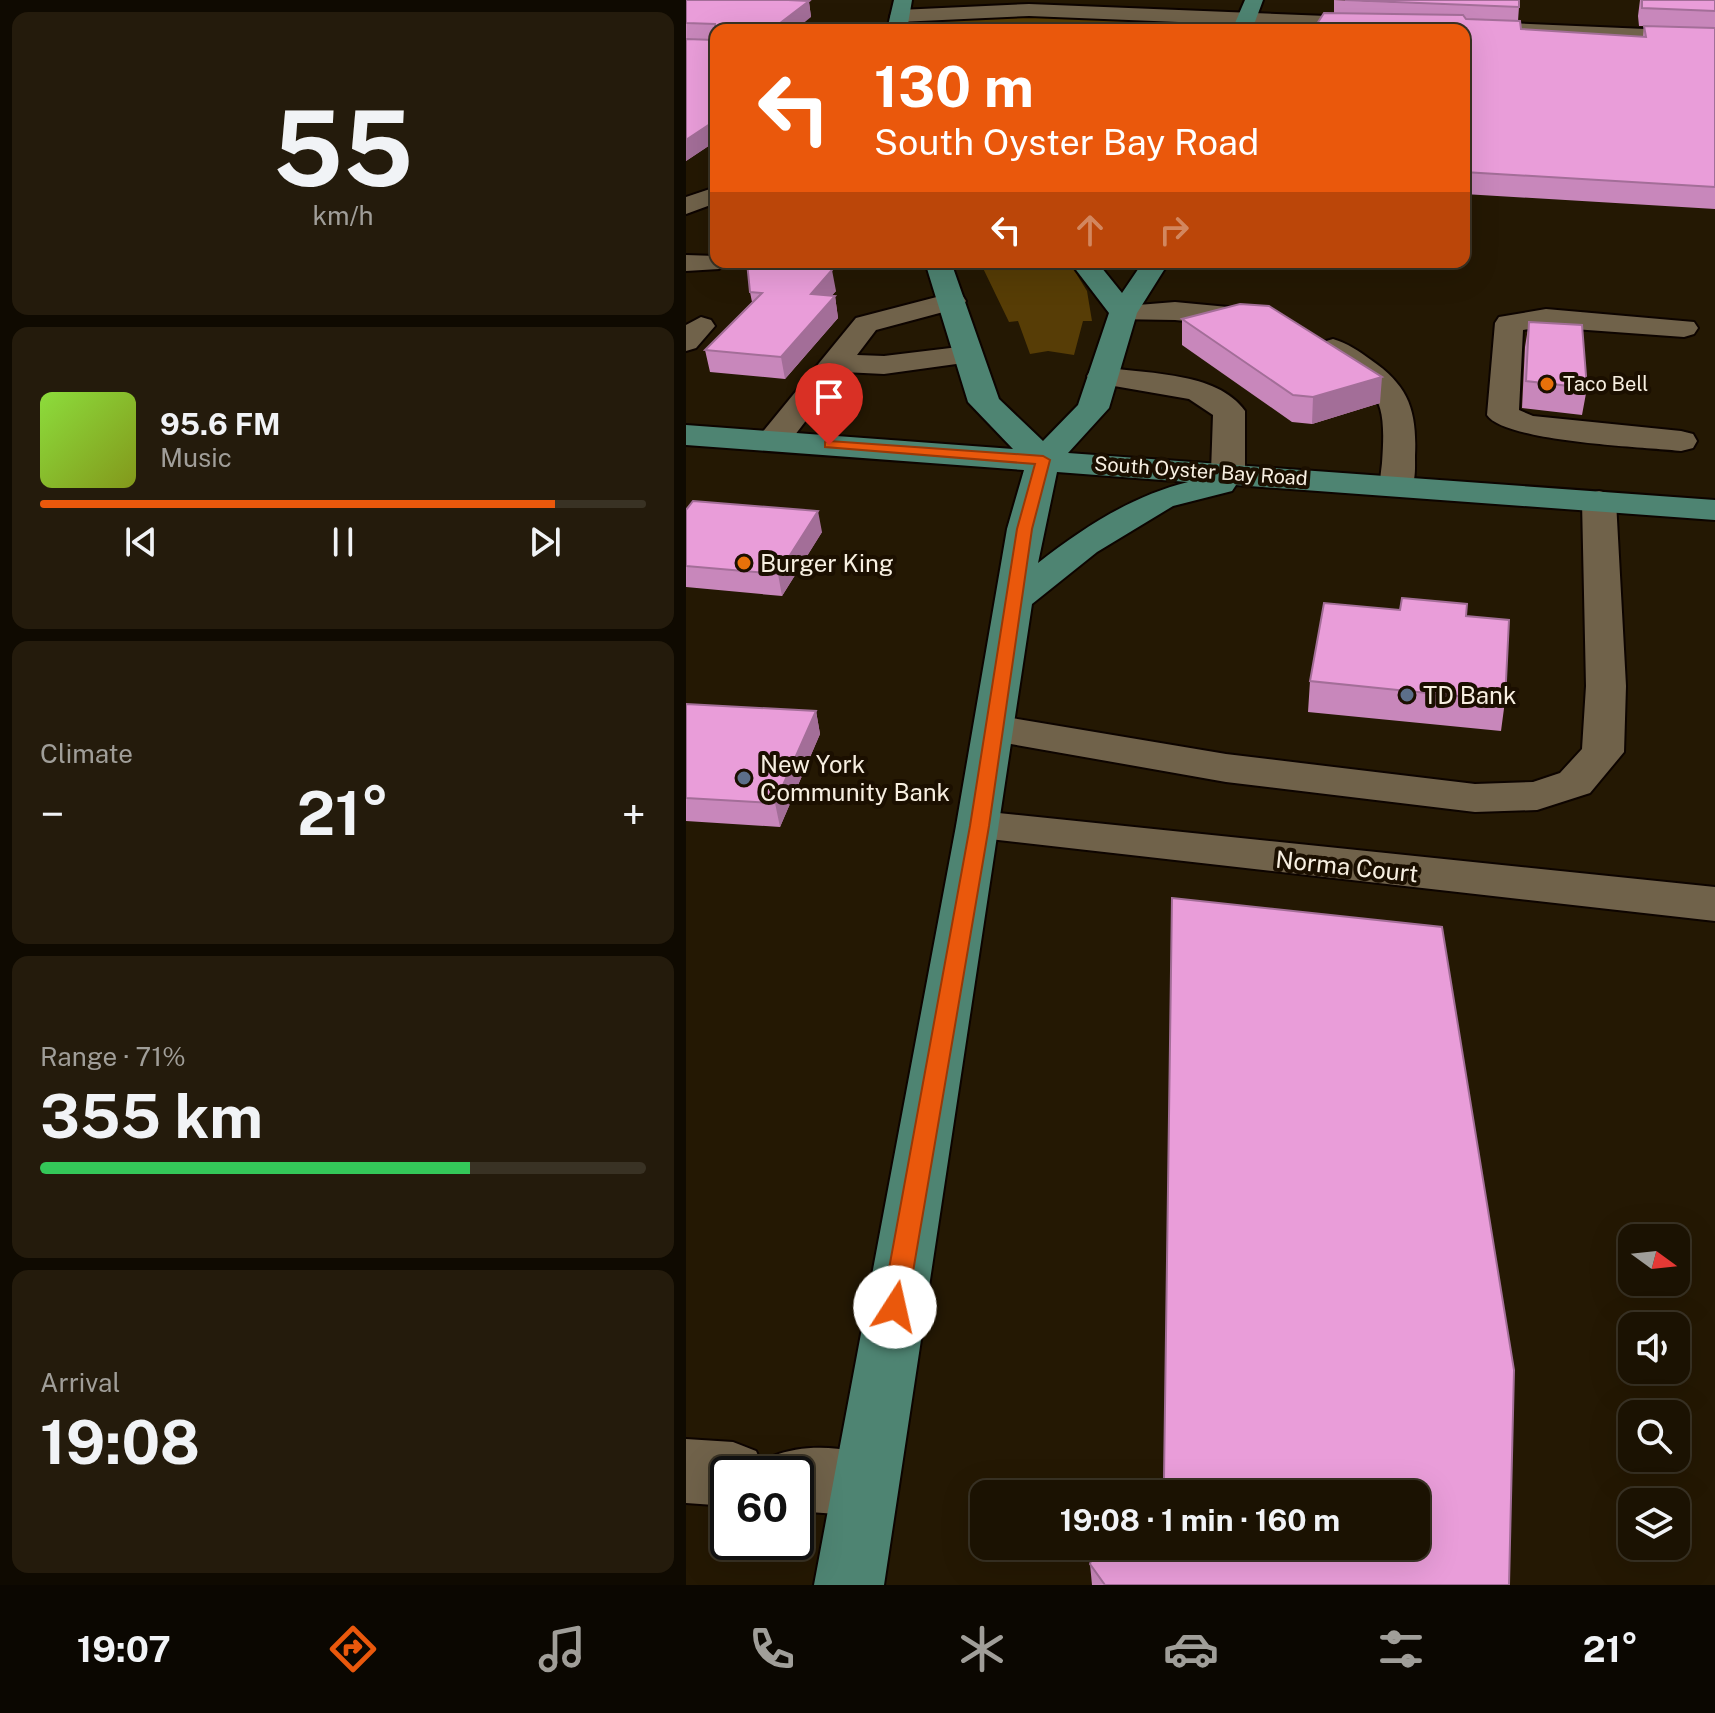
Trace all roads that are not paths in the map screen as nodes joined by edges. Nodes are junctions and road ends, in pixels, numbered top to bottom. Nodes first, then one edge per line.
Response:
1 (1572, 10) dead end
2 (900, 15) edge
3 (1248, 16) edge
4 (1374, 24) edge
5 (1482, 28) edge
6 (1574, 32) junction
7 (1715, 38) edge
8 (710, 196) edge
9 (686, 206) edge
10 (940, 268) edge
11 (1088, 268) edge
12 (1152, 268) edge
13 (952, 301) junction
14 (1123, 313) junction
15 (1684, 328) dead end
16 (967, 355) junction
17 (835, 363) junction
18 (1102, 376) junction
19 (1243, 388) edge
20 (1213, 401) junction
21 (686, 435) edge
22 (773, 441) junction
23 (1681, 441) dead end
24 (1043, 460) junction
25 (1244, 473) junction
26 (1397, 485) junction
27 (1599, 501) junction
28 (1715, 510) edge
29 (1013, 601) junction
30 (994, 728) junction
31 (979, 826) junction
32 (1715, 904) edge
33 (686, 1471) edge
34 (710, 1473) edge
35 (814, 1480) edge
36 (864, 1484) junction
37 (849, 1585) edge

1 - 6 street
2 - 3 street
3 - 4 street
5 - 6 street
6 - 7 street
8 - 9 street
10 - 13 main road
11 - 14 main road
12 - 14 main road
13 - 16 main road
13 - 17 street
14 - 18 main road
14 - 26 street
15 - 23 street
16 - 17 street
16 - 24 main road
17 - 22 street
18 - 20 street
18 - 24 main road
19 - 20 street
20 - 25 street
21 - 22 main road, South Oyster Bay Road
22 - 24 main road, South Oyster Bay Road
24 - 25 main road, South Oyster Bay Road
24 - 29 main road
25 - 26 main road, South Oyster Bay Road
25 - 29 main road
26 - 27 main road, South Oyster Bay Road
27 - 28 main road, South Oyster Bay Road
27 - 30 street
29 - 30 main road
30 - 31 main road
31 - 32 street, Norma Court
31 - 36 main road
33 - 34 street
35 - 36 street
36 - 37 main road

